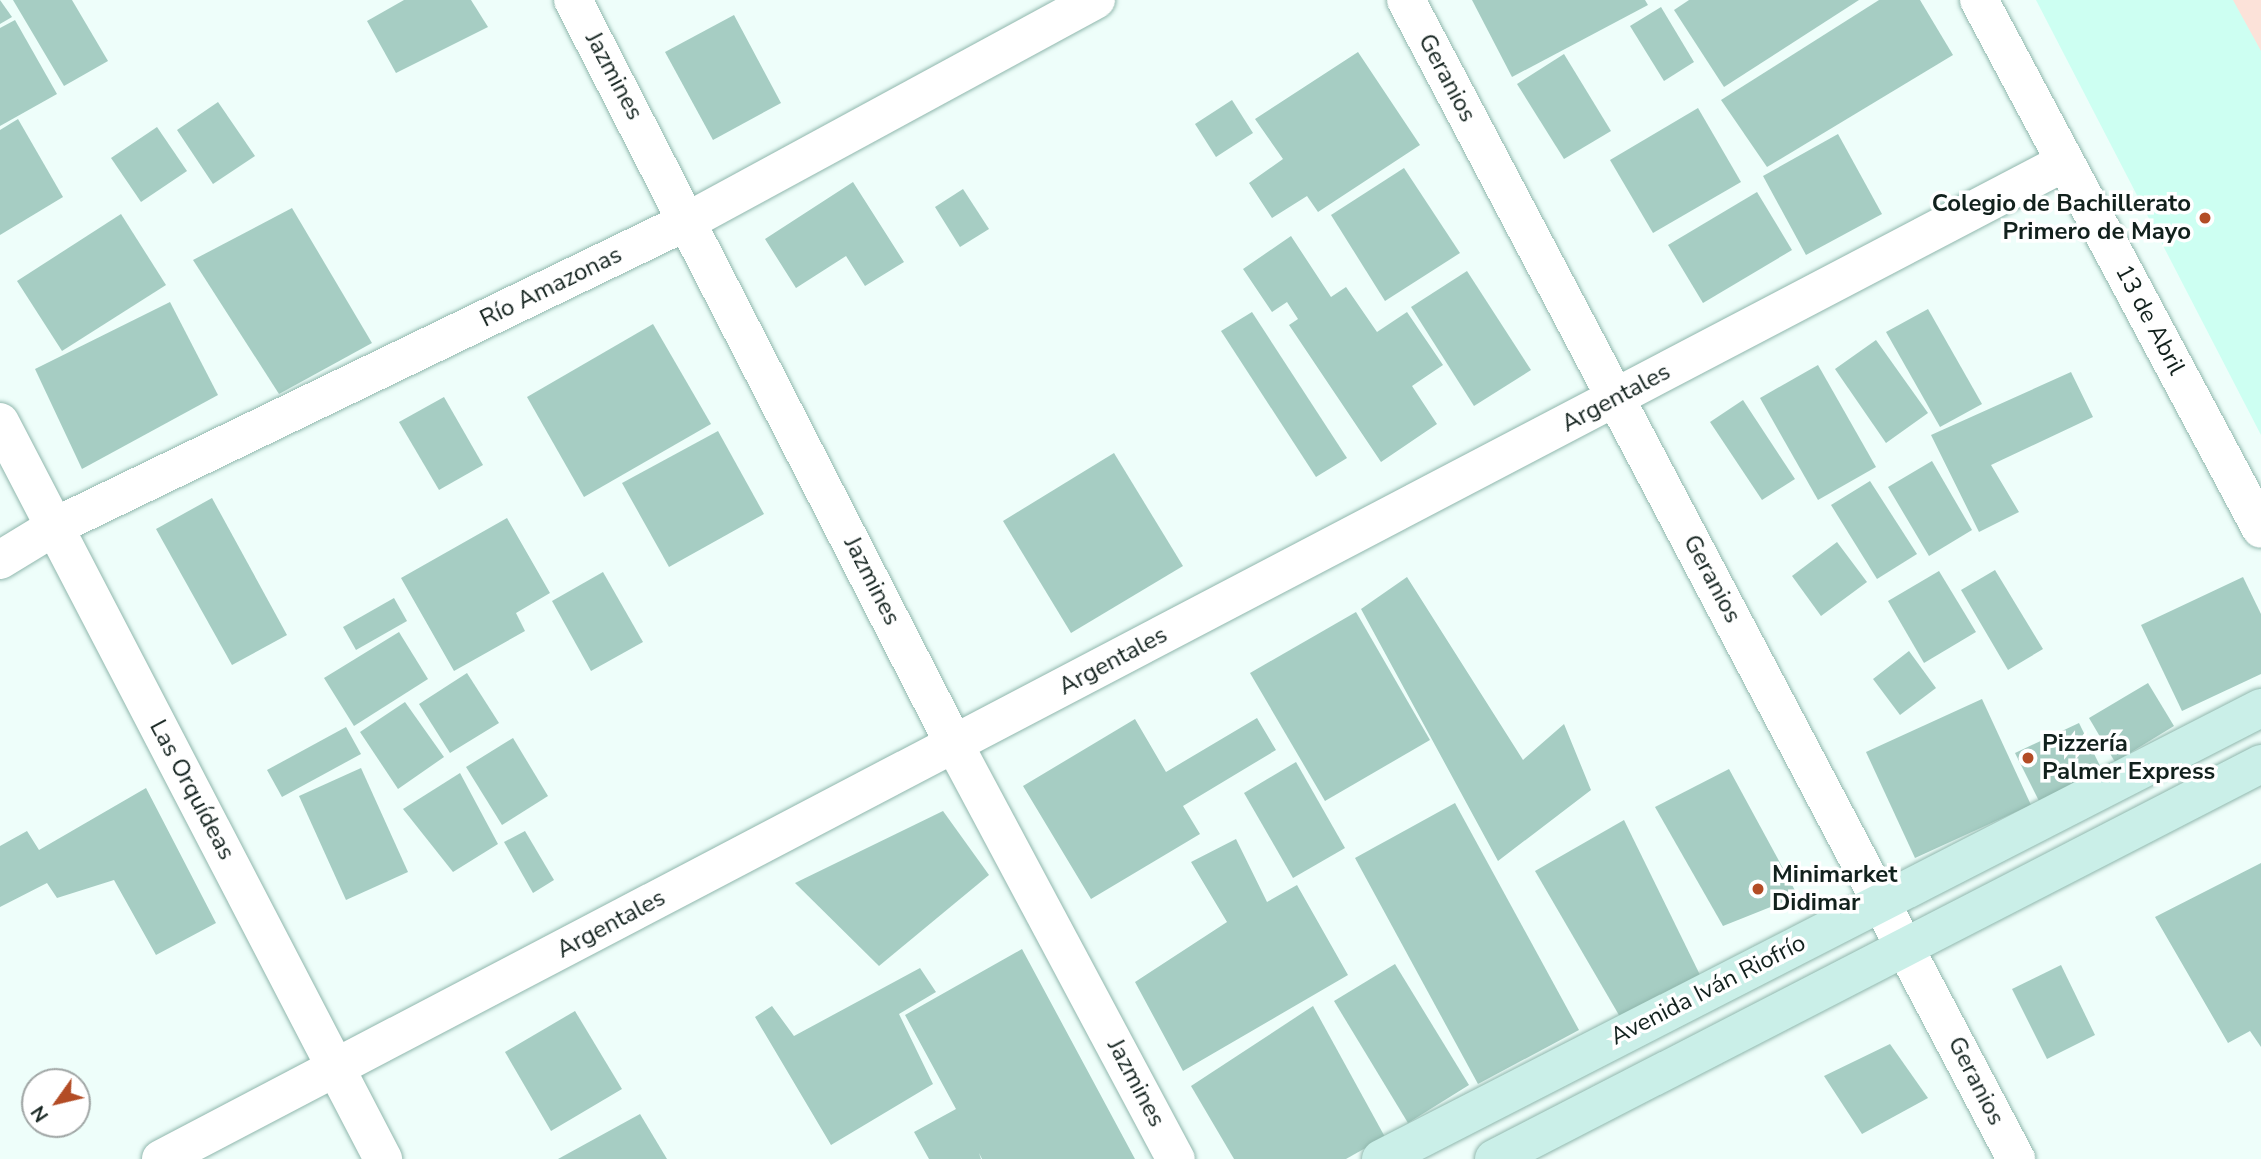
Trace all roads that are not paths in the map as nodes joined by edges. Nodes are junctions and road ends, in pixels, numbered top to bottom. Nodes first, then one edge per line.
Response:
1 (573, 0) edge
2 (1096, 0) edge
3 (1405, 0) edge
4 (1979, 0) edge
5 (2065, 162) junction
6 (690, 220) junction
7 (1616, 398) junction
8 (0, 422) edge
9 (54, 527) junction
10 (2261, 529) edge
11 (0, 560) edge
12 (2261, 708) edge
13 (954, 744) junction
14 (2261, 765) edge
15 (1882, 901) junction
16 (1905, 945) junction
17 (336, 1068) junction
18 (161, 1159) edge
19 (383, 1159) edge
20 (1176, 1159) edge
21 (1381, 1159) edge
22 (1494, 1159) edge
23 (2016, 1159) edge

1 - 6 street, Jazmines
2 - 6 street, Río Amazonas
3 - 7 street, Geranios
4 - 5 street, 13 de Abril
5 - 7 street, Argentales
5 - 10 street, 13 de Abril
6 - 9 street, Río Amazonas
6 - 13 street, Jazmines
7 - 13 street, Argentales
7 - 15 street, Geranios
8 - 9 street, Las Orquídeas
9 - 11 street, Río Amazonas
9 - 17 street, Las Orquídeas
12 - 15 main road, Avenida Iván Riofrío
13 - 17 street, Argentales
13 - 20 street, Jazmines
14 - 16 main road, Avenida Iván Riofrío
15 - 16 street, Geranios
15 - 21 main road, Avenida Iván Riofrío
16 - 22 main road, Avenida Iván Riofrío
16 - 23 street, Geranios
17 - 18 street, Argentales
17 - 19 street, Las Orquídeas

